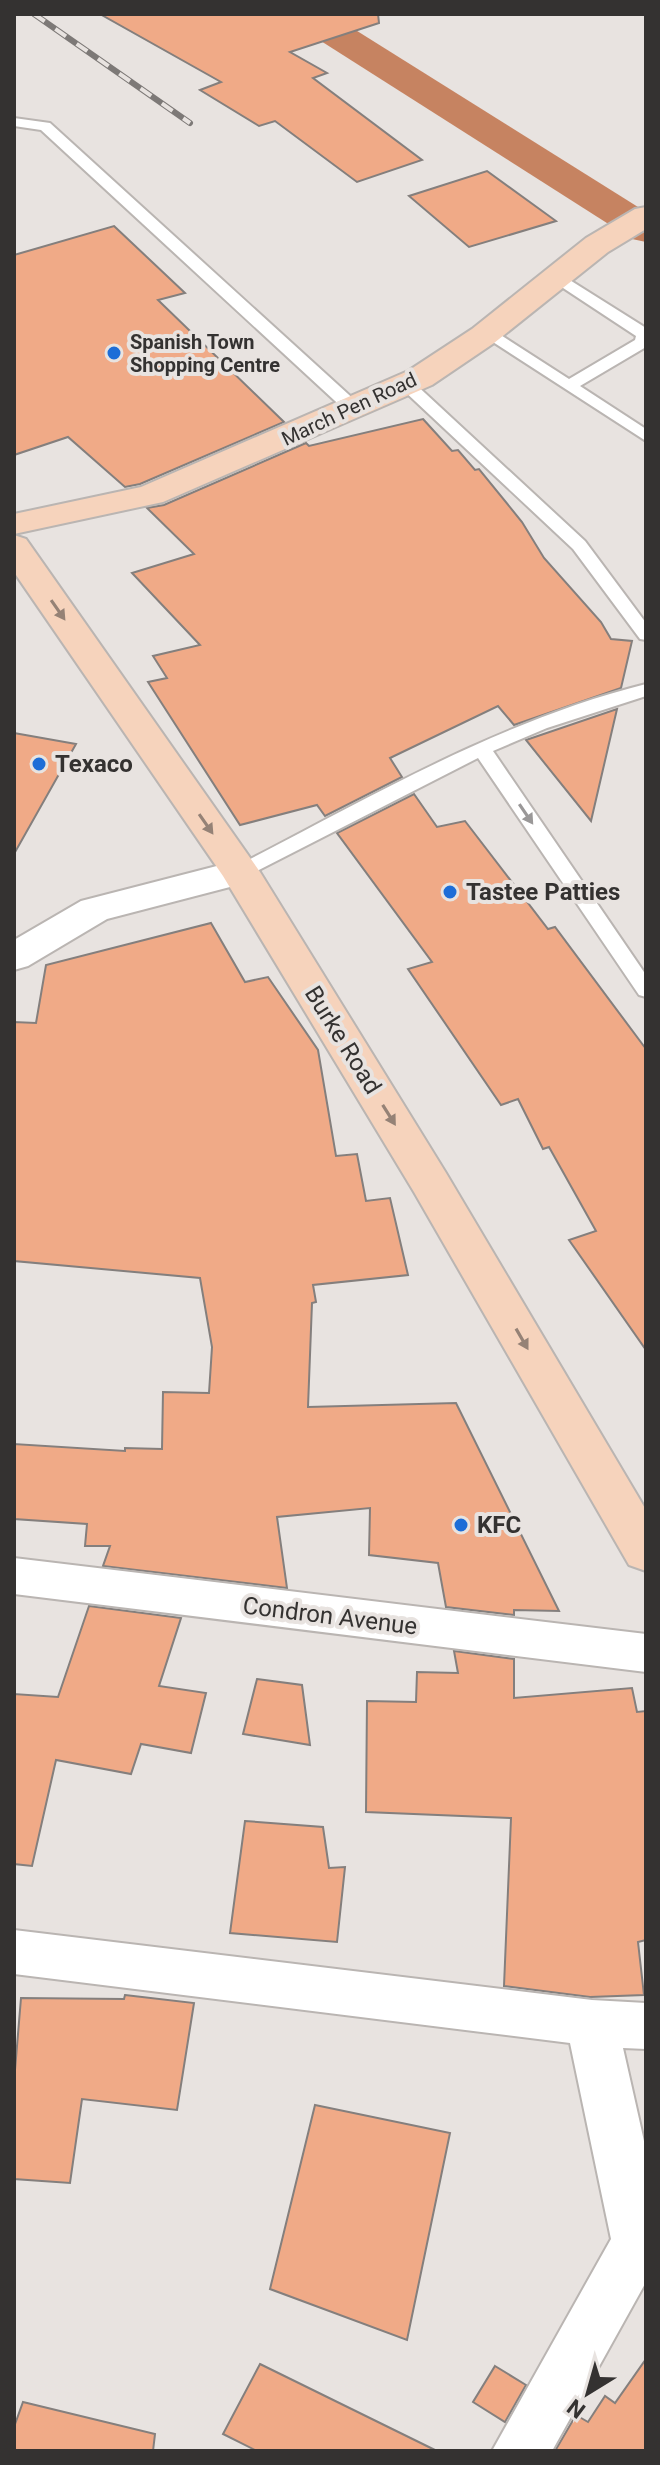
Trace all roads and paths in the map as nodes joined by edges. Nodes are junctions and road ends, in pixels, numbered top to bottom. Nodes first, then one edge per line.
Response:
1 (14, 122) edge
2 (646, 216) edge
3 (557, 277) junction
4 (487, 333) junction
5 (406, 384) junction
6 (569, 386) junction
7 (353, 408) junction
8 (646, 436) edge
9 (14, 524) edge
10 (14, 546) edge
11 (646, 635) edge
12 (646, 690) edge
13 (482, 750) junction
14 (240, 872) junction
15 (14, 957) edge
16 (646, 990) edge
17 (646, 1552) edge
18 (14, 1576) edge
19 (646, 1653) edge
20 (14, 1952) edge
21 (592, 2023) junction
22 (646, 2026) edge
23 (521, 2451) edge

1 - 7 lane
2 - 3 main road, March Pen Road
3 - 4 main road, March Pen Road
3 - 6 lane
4 - 5 main road, March Pen Road
4 - 6 lane
5 - 7 main road, March Pen Road
5 - 11 lane
6 - 8 lane
7 - 9 main road, March Pen Road
10 -> 14 main road, Burke Road
12 - 13 lane
13 - 14 lane
13 -> 16 lane
14 - 15 street
14 -> 17 main road, Burke Road
18 - 19 street, Condron Avenue
20 - 21 street
21 - 22 street
21 - 23 street

